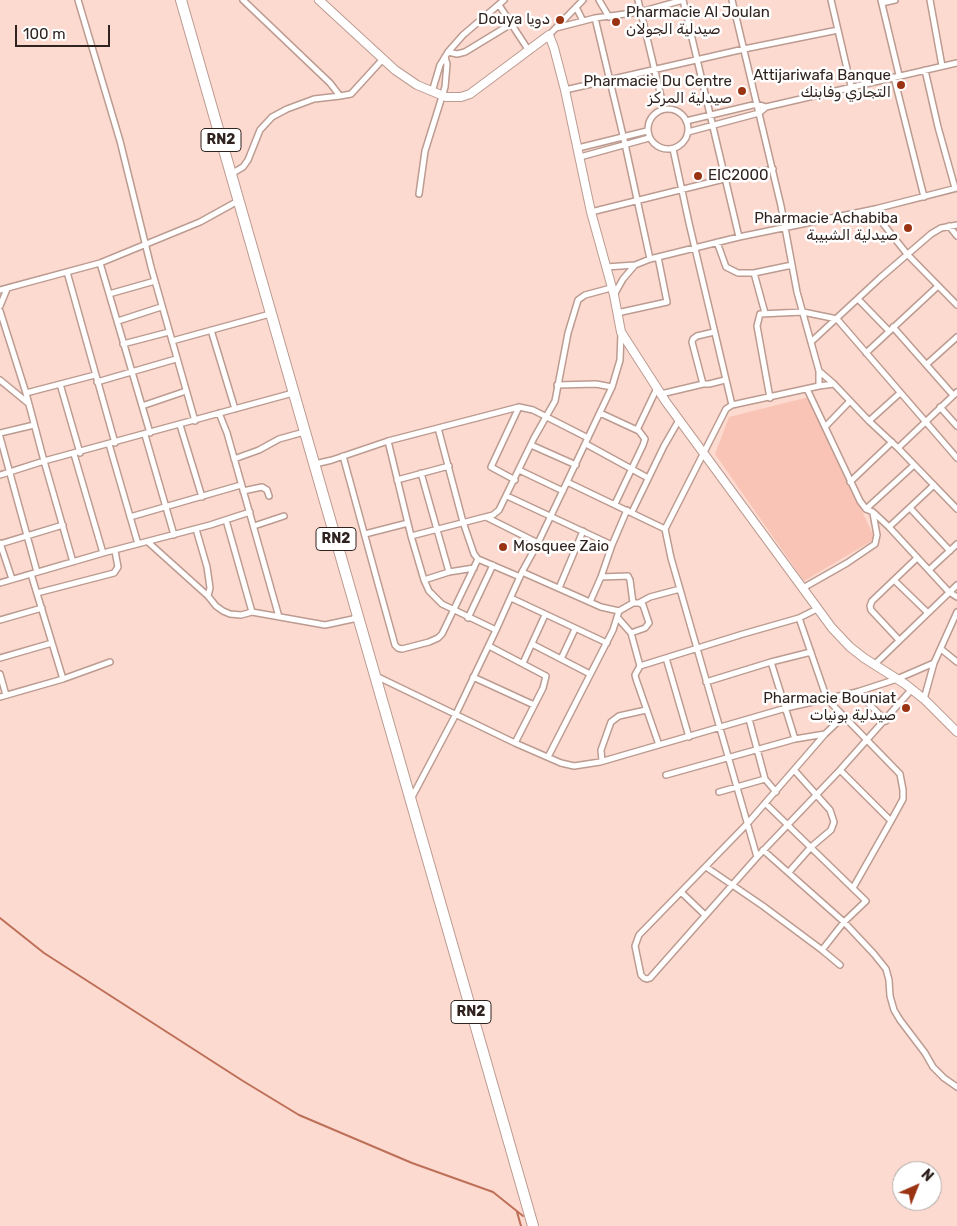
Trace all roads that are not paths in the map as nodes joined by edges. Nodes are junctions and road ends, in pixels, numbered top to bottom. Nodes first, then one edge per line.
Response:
1 (78, 0) edge
2 (181, 0) edge
3 (243, 0) edge
4 (319, 0) edge
5 (504, 0) edge
6 (583, 0) edge
7 (599, 0) edge
8 (638, 0) edge
9 (683, 0) edge
10 (732, 0) edge
11 (831, 0) edge
12 (895, 0) edge
13 (930, 0) edge
14 (881, 2) edge
15 (499, 5) junction
16 (576, 7) junction
17 (640, 12) junction
18 (609, 17) junction
19 (595, 18) junction
20 (583, 22) junction
21 (511, 24) junction
22 (556, 28) junction
23 (838, 30) junction
24 (549, 36) junction
25 (744, 49) junction
26 (529, 51) junction
27 (446, 55) junction
28 (382, 60) junction
29 (697, 60) junction
30 (957, 64) edge
31 (942, 66) junction
32 (654, 70) junction
33 (926, 70) junction
34 (896, 76) junction
35 (610, 80) junction
36 (852, 86) junction
37 (565, 90) junction
38 (432, 92) junction
39 (340, 96) junction
40 (443, 96) junction
41 (757, 104) junction
42 (766, 107) junction
43 (664, 109) junction
44 (759, 113) junction
45 (710, 115) junction
46 (686, 121) junction
47 (712, 125) junction
48 (648, 131) junction
49 (688, 132) junction
50 (623, 137) junction
51 (650, 138) junction
52 (625, 144) junction
53 (578, 148) junction
54 (673, 149) junction
55 (580, 157) junction
56 (773, 169) junction
57 (231, 174) junction
58 (724, 179) junction
59 (956, 188) edge
60 (682, 190) junction
61 (419, 194) dead end
62 (924, 197) junction
63 (238, 201) junction
64 (637, 201) junction
65 (875, 209) junction
66 (591, 212) junction
67 (957, 225) edge
68 (949, 226) junction
69 (786, 228) junction
70 (957, 236) edge
71 (739, 237) junction
72 (717, 242) junction
73 (145, 244) junction
74 (695, 248) junction
75 (907, 254) junction
76 (658, 257) junction
77 (650, 259) junction
78 (100, 263) junction
79 (635, 265) junction
80 (792, 265) junction
81 (606, 267) junction
82 (67, 272) junction
83 (754, 273) junction
84 (154, 282) junction
85 (938, 286) junction
86 (7, 289) junction
87 (0, 290) edge
88 (612, 292) junction
89 (109, 294) junction
90 (858, 299) junction
91 (957, 305) edge
92 (0, 306) edge
93 (161, 307) junction
94 (0, 311) edge
95 (803, 312) junction
96 (617, 313) junction
97 (764, 313) junction
98 (270, 314) junction
99 (836, 319) junction
100 (118, 321) junction
101 (893, 327) junction
102 (211, 330) junction
103 (169, 332) junction
104 (621, 332) junction
105 (714, 332) junction
106 (888, 332) junction
107 (957, 337) edge
108 (172, 340) junction
109 (811, 342) junction
110 (123, 344) junction
111 (866, 353) junction
112 (176, 359) junction
113 (926, 364) junction
114 (819, 371) junction
115 (131, 372) junction
116 (94, 375) junction
117 (0, 380) edge
118 (725, 380) junction
119 (97, 382) junction
120 (60, 384) junction
121 (703, 384) junction
122 (834, 384) junction
123 (557, 385) junction
124 (820, 386) junction
125 (612, 387) junction
126 (807, 389) junction
127 (186, 391) junction
128 (659, 391) junction
129 (293, 393) junction
130 (900, 393) junction
131 (26, 394) junction
132 (955, 394) edge
133 (770, 398) junction
134 (850, 401) junction
135 (28, 403) junction
136 (732, 405) junction
137 (142, 406) junction
138 (519, 407) junction
139 (940, 408) junction
140 (235, 409) junction
141 (219, 413) junction
142 (600, 413) junction
143 (546, 417) junction
144 (195, 420) junction
145 (679, 420) junction
146 (869, 421) junction
147 (925, 421) junction
148 (34, 425) junction
149 (180, 425) junction
150 (957, 426) edge
151 (824, 427) junction
152 (438, 428) junction
153 (636, 430) junction
154 (304, 432) junction
155 (148, 434) junction
156 (0, 435) edge
157 (588, 438) junction
158 (388, 441) junction
159 (892, 442) junction
160 (112, 443) junction
161 (531, 444) junction
162 (586, 444) junction
163 (898, 448) junction
164 (80, 452) junction
165 (74, 454) junction
166 (704, 454) junction
167 (343, 456) junction
168 (957, 458) edge
169 (234, 459) junction
170 (44, 461) junction
171 (314, 464) junction
172 (576, 465) junction
173 (914, 465) junction
174 (449, 466) junction
175 (632, 468) junction
176 (519, 470) junction
177 (9, 472) junction
178 (422, 473) junction
179 (0, 475) edge
180 (648, 478) junction
181 (397, 480) junction
182 (515, 480) junction
183 (568, 482) junction
184 (850, 482) junction
185 (241, 485) junction
186 (934, 485) junction
187 (243, 491) junction
188 (563, 491) junction
189 (269, 496) dead end
190 (507, 496) junction
191 (202, 497) junction
192 (615, 504) junction
193 (167, 507) junction
194 (910, 508) junction
195 (866, 509) junction
196 (957, 509) edge
197 (630, 511) junction
198 (250, 512) junction
199 (873, 512) junction
200 (284, 516) dead end
201 (551, 516) junction
202 (486, 517) junction
203 (130, 518) junction
204 (226, 520) junction
205 (463, 522) junction
206 (408, 523) junction
207 (63, 525) junction
208 (254, 526) junction
209 (889, 527) junction
210 (438, 528) junction
211 (196, 529) junction
212 (665, 529) junction
213 (583, 531) junction
214 (365, 534) junction
215 (174, 535) junction
216 (27, 536) junction
217 (411, 536) junction
218 (148, 542) junction
219 (538, 543) junction
220 (0, 544) edge
221 (138, 544) junction
222 (957, 544) edge
223 (612, 545) junction
224 (115, 551) junction
225 (950, 551) junction
226 (103, 553) junction
227 (917, 558) junction
228 (478, 559) junction
229 (73, 562) junction
230 (493, 565) junction
231 (474, 568) junction
232 (929, 570) junction
233 (37, 572) junction
234 (450, 572) junction
235 (31, 574) junction
236 (521, 574) junction
237 (601, 577) junction
238 (12, 580) junction
239 (424, 580) junction
240 (894, 580) junction
241 (0, 583) edge
242 (957, 584) edge
243 (559, 588) junction
244 (804, 588) junction
245 (680, 589) junction
246 (949, 592) junction
247 (37, 593) junction
248 (208, 596) junction
249 (957, 597) edge
250 (511, 598) junction
251 (590, 602) junction
252 (633, 602) junction
253 (640, 603) junction
254 (42, 608) junction
255 (817, 609) junction
256 (454, 610) junction
257 (252, 612) junction
258 (928, 612) junction
259 (957, 612) edge
260 (618, 614) junction
261 (357, 615) junction
262 (545, 615) junction
263 (279, 617) junction
264 (468, 618) junction
265 (799, 618) junction
266 (0, 620) edge
267 (575, 629) junction
268 (496, 630) junction
269 (631, 633) junction
270 (899, 640) junction
271 (52, 643) junction
272 (606, 643) junction
273 (532, 644) junction
274 (489, 646) junction
275 (698, 648) junction
276 (940, 649) junction
277 (811, 652) junction
278 (0, 658) edge
279 (666, 658) junction
280 (561, 659) junction
281 (110, 662) dead end
282 (770, 662) junction
283 (934, 662) junction
284 (957, 662) edge
285 (523, 663) junction
286 (874, 665) junction
287 (640, 666) junction
288 (0, 674) edge
289 (590, 674) junction
290 (375, 675) junction
291 (473, 677) junction
292 (63, 679) junction
293 (897, 679) junction
294 (706, 682) junction
295 (912, 689) junction
296 (857, 692) junction
297 (6, 695) junction
298 (0, 697) edge
299 (924, 698) junction
300 (827, 699) junction
301 (534, 705) junction
302 (786, 708) junction
303 (646, 710) junction
304 (456, 714) junction
305 (844, 716) junction
306 (749, 720) junction
307 (886, 721) junction
308 (720, 728) junction
309 (956, 728) edge
310 (825, 734) junction
311 (689, 737) junction
312 (795, 739) junction
313 (868, 741) junction
314 (516, 743) junction
315 (659, 745) junction
316 (758, 750) junction
317 (548, 757) junction
318 (727, 758) junction
319 (602, 761) junction
320 (840, 770) junction
321 (795, 771) junction
322 (666, 775) dead end
323 (765, 779) junction
324 (737, 787) junction
325 (719, 792) dead end
326 (776, 792) junction
327 (817, 795) junction
328 (411, 799) junction
329 (765, 803) junction
330 (891, 821) junction
331 (747, 824) junction
332 (787, 824) junction
333 (811, 847) junction
334 (763, 850) junction
335 (757, 857) junction
336 (706, 866) junction
337 (789, 872) junction
338 (732, 885) junction
339 (852, 888) junction
340 (681, 892) junction
341 (705, 915) junction
342 (844, 922) junction
343 (822, 950) junction
344 (840, 965) dead end
345 (957, 1087) edge
346 (533, 1226) edge

1 - 73 street
2 - 57 highway, RN2
3 - 39 street
4 - 28 street
5 - 15 street
6 - 16 street
7 - 18 street
8 - 17 street
9 - 17 street
9 - 29 street
10 - 25 street
11 - 23 street
12 - 14 street
13 - 31 street
14 - 34 street
15 - 21 street
15 - 27 street
16 - 20 street
16 - 22 street
17 - 18 street
17 - 32 street
18 - 19 street
19 - 20 street
19 - 35 street
20 - 22 street
21 - 26 street
21 - 27 street
22 - 24 street
23 - 25 street
23 - 36 street
24 - 26 street
24 - 37 street
25 - 29 street
25 - 41 street
26 - 40 street
27 - 38 street
27 - 40 street
28 - 38 street
28 - 39 street
29 - 32 street
29 - 45 street
30 - 31 street
31 - 33 street
32 - 35 street
32 - 43 street
33 - 34 street
33 - 59 street
34 - 36 street
34 - 62 street
35 - 37 street
35 - 50 street
36 - 42 street
37 - 53 street
38 - 40 street
39 - 57 street
40 - 61 street
41 - 42 street
41 - 44 street
41 - 45 street
42 - 44 street
43 - 46 street
43 - 48 street
44 - 47 street
44 - 56 street
45 - 46 street
45 - 47 street
46 - 49 street
47 - 49 street
47 - 58 street
48 - 50 street
48 - 51 street
49 - 54 street
50 - 52 street
50 - 53 street
51 - 52 street
51 - 54 street
52 - 55 street
52 - 64 street
53 - 55 street
54 - 60 street
55 - 66 street
56 - 58 street
56 - 69 street
57 - 63 highway, RN2
58 - 60 street
58 - 71 street
59 - 62 street
60 - 64 street
60 - 74 street
62 - 65 street
63 - 73 street
63 - 98 highway, RN2
64 - 66 street
64 - 77 street
65 - 69 street
65 - 75 street
66 - 81 street
67 - 68 street
68 - 70 street
68 - 75 street
69 - 71 street
69 - 80 street
71 - 72 street
72 - 74 street
72 - 83 street
73 - 78 street
73 - 84 street
74 - 76 street
74 - 105 street
75 - 85 street
75 - 90 street
76 - 77 street
76 - 96 street
77 - 79 street
78 - 82 street
78 - 89 street
79 - 81 street
79 - 88 street
80 - 83 street
80 - 95 street
81 - 88 street
82 - 86 street
82 - 116 street
83 - 97 street
84 - 89 street
84 - 93 street
85 - 91 street
85 - 101 street
86 - 87 street
86 - 92 street
88 - 96 street
88 - 123 street
89 - 100 street
90 - 99 street
90 - 106 street
93 - 100 street
93 - 103 street
94 - 131 street
95 - 97 street
95 - 99 street
95 - 109 street
96 - 104 street
97 - 133 street
98 - 102 street
98 - 129 highway, RN2
99 - 109 street
99 - 111 street
100 - 110 street
101 - 106 street
101 - 113 street
102 - 108 street
102 - 140 street
103 - 108 street
103 - 110 street
104 - 125 street
104 - 128 street
105 - 118 street
105 - 121 street
106 - 111 street
107 - 113 street
108 - 112 street
109 - 114 street
110 - 115 street
111 - 130 street
112 - 115 street
112 - 127 street
113 - 132 street
114 - 122 street
114 - 124 street
115 - 119 street
115 - 137 street
116 - 119 street
116 - 120 street
117 - 135 street
118 - 121 street
118 - 136 street
119 - 160 street
120 - 131 street
120 - 164 street
121 - 128 street
122 - 124 street
122 - 134 street
123 - 125 street
123 - 143 street
124 - 126 street
125 - 142 street
126 - 133 street
126 - 151 street
127 - 137 street
127 - 144 street
128 - 145 street
128 - 153 street
129 - 140 street
129 - 154 highway, RN2
130 - 146 street
130 - 147 street
131 - 135 street
132 - 139 street
133 - 136 street
134 - 146 street
134 - 151 street
135 - 148 street
136 - 166 street
137 - 155 street
138 - 143 street
138 - 152 street
138 - 182 street
139 - 147 street
139 - 150 street
140 - 141 street
141 - 144 street
141 - 169 street
142 - 153 street
142 - 157 street
143 - 157 street
143 - 161 street
144 - 149 street
145 - 166 street
145 - 180 street
146 - 159 street
147 - 163 street
147 - 168 street
148 - 156 street
148 - 170 street
149 - 155 street
149 - 191 street
151 - 184 street
152 - 158 street
152 - 174 street
153 - 175 street
154 - 169 street
154 - 171 highway, RN2
155 - 160 street
155 - 193 street
156 - 177 street
157 - 162 street
158 - 167 street
158 - 181 street
159 - 163 street
159 - 184 street
160 - 164 street
160 - 203 street
161 - 172 street
161 - 176 street
162 - 172 street
162 - 175 street
163 - 173 street
164 - 165 street
165 - 170 street
165 - 226 street
166 - 212 street
166 - 244 street
167 - 171 street
167 - 214 street
169 - 185 street
170 - 177 street
170 - 207 street
171 - 261 highway, RN2
172 - 183 street
173 - 186 street
173 - 195 street
174 - 178 street
174 - 205 street
175 - 180 street
175 - 192 street
176 - 182 street
176 - 188 street
177 - 179 street
177 - 216 street
178 - 181 street
178 - 210 street
180 - 197 street
181 - 206 street
182 - 190 street
183 - 188 street
183 - 192 street
184 - 195 street
185 - 187 street
185 - 191 street
186 - 194 street
186 - 196 street
187 - 189 street
187 - 198 street
188 - 201 street
190 - 201 street
190 - 202 street
191 - 193 street
192 - 197 street
193 - 203 street
193 - 215 street
194 - 209 street
194 - 225 street
195 - 199 street
197 - 212 street
197 - 223 street
198 - 204 street
198 - 208 street
199 - 209 street
199 - 244 street
200 - 208 street
201 - 213 street
201 - 219 street
202 - 205 street
202 - 219 street
203 - 221 street
204 - 211 street
204 - 257 street
205 - 210 street
205 - 228 street
206 - 214 street
206 - 217 street
207 - 216 street
207 - 229 street
208 - 263 street
209 - 227 street
210 - 217 street
210 - 234 street
211 - 215 street
211 - 248 street
212 - 245 street
213 - 223 street
213 - 243 street
214 - 256 street
215 - 218 street
216 - 220 street
216 - 233 street
217 - 239 street
218 - 221 street
218 - 248 street
219 - 236 street
220 - 238 street
221 - 224 street
222 - 225 street
223 - 237 street
224 - 226 street
224 - 247 street
225 - 232 street
226 - 229 street
227 - 232 street
227 - 240 street
228 - 230 street
228 - 231 street
229 - 233 street
230 - 236 street
230 - 264 street
231 - 234 street
231 - 256 street
232 - 246 street
233 - 235 street
234 - 239 street
235 - 238 street
235 - 247 street
236 - 243 street
236 - 250 street
237 - 251 street
237 - 252 street
238 - 241 street
239 - 256 street
240 - 258 street
240 - 270 street
242 - 246 street
243 - 251 street
244 - 255 street
245 - 253 street
245 - 275 street
246 - 249 street
246 - 258 street
247 - 254 street
248 - 257 street
250 - 262 street
250 - 268 street
251 - 260 street
252 - 253 street
252 - 260 street
253 - 269 street
254 - 266 street
254 - 271 street
255 - 265 street
255 - 286 street
256 - 264 street
257 - 263 street
258 - 270 street
259 - 276 street
260 - 269 street
260 - 272 street
261 - 263 street
261 - 290 highway, RN2
262 - 267 street
262 - 273 street
264 - 268 street
265 - 275 street
265 - 277 street
267 - 272 street
267 - 280 street
268 - 274 street
269 - 287 street
270 - 286 street
271 - 278 street
271 - 292 street
272 - 289 street
273 - 280 street
273 - 285 street
274 - 285 street
274 - 291 street
275 - 279 street
275 - 294 street
276 - 283 street
276 - 284 street
277 - 282 street
277 - 300 street
279 - 287 street
279 - 311 street
280 - 289 street
281 - 292 street
282 - 294 street
282 - 302 street
283 - 293 street
283 - 299 street
285 - 301 street
286 - 293 street
287 - 303 street
288 - 297 street
289 - 317 street
290 - 304 street
290 - 328 highway, RN2
291 - 301 street
291 - 304 street
292 - 297 street
293 - 295 street
293 - 296 street
294 - 308 street
295 - 299 street
295 - 307 street
296 - 300 street
296 - 307 street
297 - 298 street
299 - 309 street
300 - 302 street
300 - 305 street
301 - 314 street
302 - 306 street
302 - 312 street
303 - 315 street
303 - 319 street
304 - 314 street
304 - 328 street
305 - 310 street
305 - 313 street
306 - 308 street
306 - 316 street
307 - 313 street
308 - 311 street
308 - 318 street
310 - 312 street
310 - 321 street
311 - 315 street
312 - 316 street
313 - 320 street
313 - 330 street
314 - 317 street
315 - 319 street
316 - 318 street
316 - 323 street
317 - 319 street
318 - 322 street
318 - 324 street
320 - 327 street
320 - 330 street
321 - 326 street
321 - 327 street
323 - 324 street
323 - 326 street
324 - 325 street
324 - 331 street
326 - 329 street
327 - 332 street
327 - 333 street
328 - 346 highway, RN2
329 - 331 street
329 - 332 street
330 - 339 street
331 - 335 street
331 - 336 street
332 - 333 street
332 - 334 street
333 - 337 street
333 - 339 street
334 - 335 street
334 - 337 street
335 - 338 street
336 - 338 street
336 - 340 street
337 - 342 street
338 - 341 street
338 - 343 street
339 - 342 street
340 - 341 street
340 - 341 street
342 - 343 street
342 - 345 street
343 - 344 street

